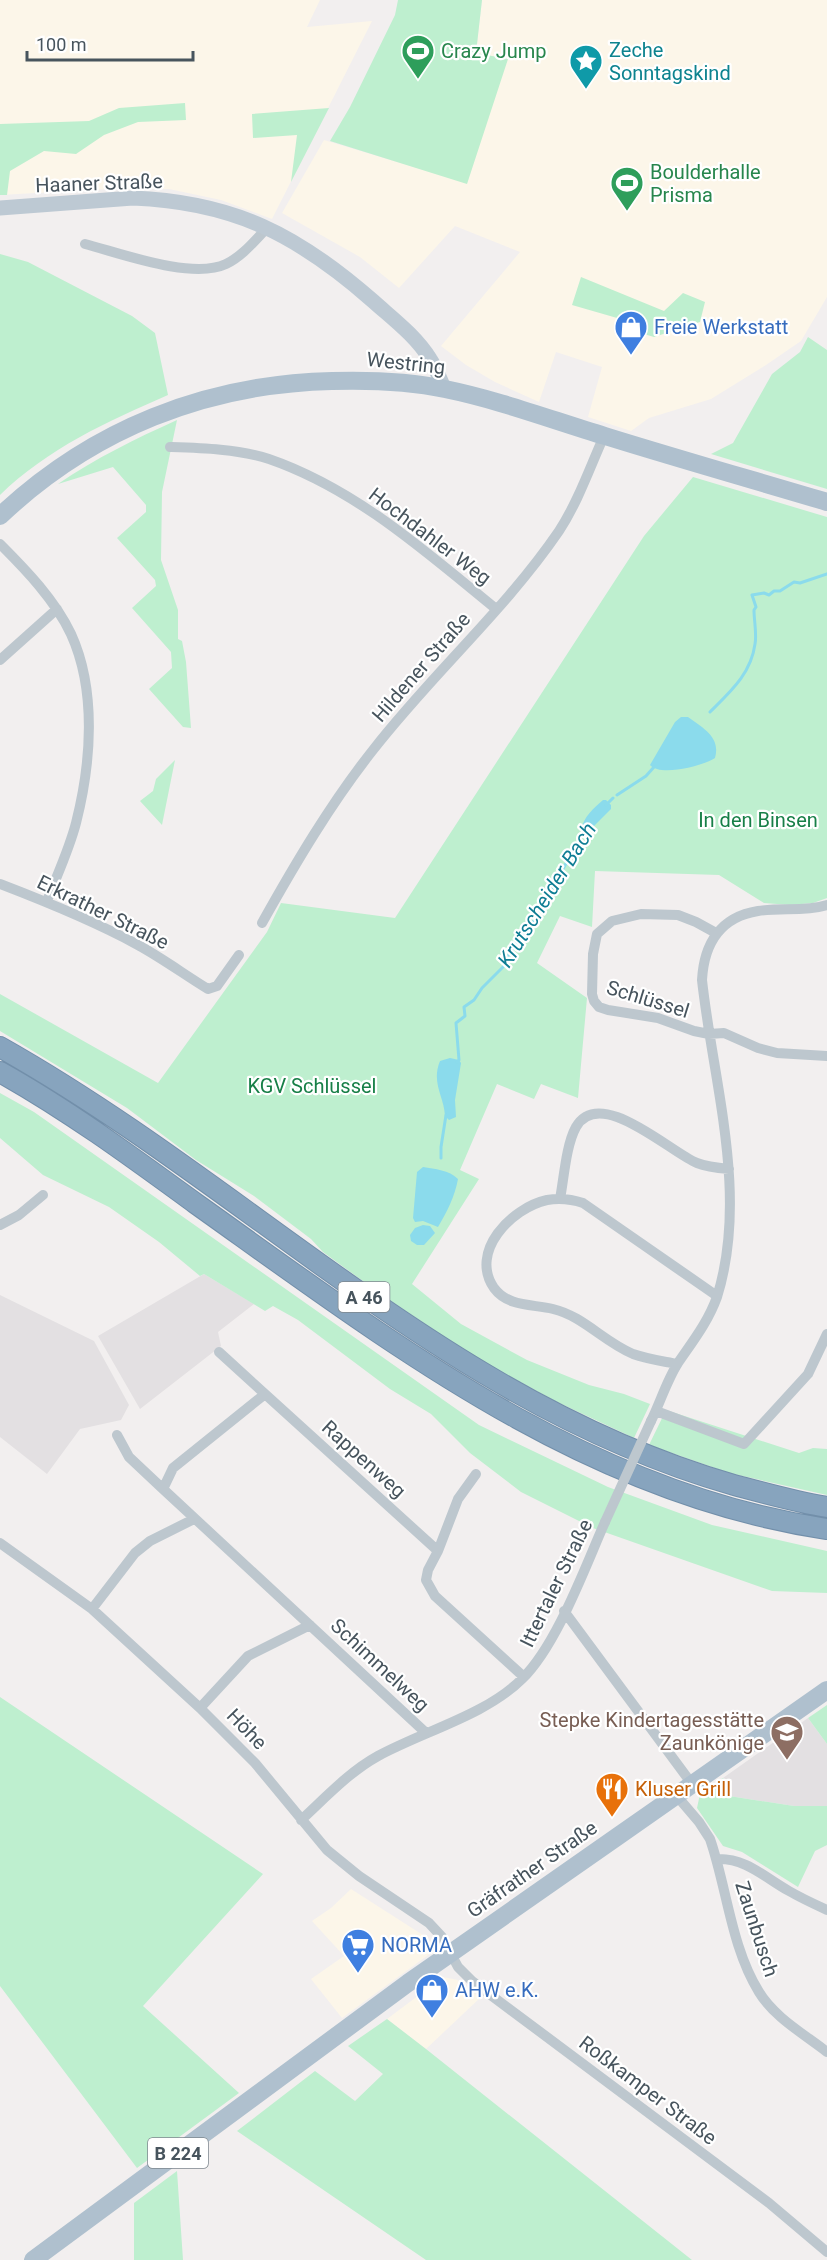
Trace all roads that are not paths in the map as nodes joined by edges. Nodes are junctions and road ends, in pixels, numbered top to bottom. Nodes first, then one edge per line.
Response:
1 (0, 208) edge
2 (268, 227) junction
3 (85, 244) dead end
4 (444, 388) junction
5 (604, 436) junction
6 (170, 447) dead end
7 (827, 502) edge
8 (0, 516) edge
9 (0, 544) edge
10 (57, 609) junction
11 (496, 609) junction
12 (0, 660) edge
13 (0, 884) edge
14 (47, 901) junction
15 (827, 905) edge
16 (262, 923) dead end
17 (716, 933) junction
18 (239, 955) dead end
19 (709, 1034) junction
20 (0, 1047) edge
21 (827, 1056) edge
22 (0, 1072) edge
23 (729, 1169) junction
24 (43, 1195) dead end
25 (560, 1199) junction
26 (0, 1225) edge
27 (717, 1296) junction
28 (827, 1334) edge
29 (219, 1352) dead end
30 (677, 1364) junction
31 (266, 1394) junction
32 (654, 1416) junction
33 (117, 1435) dead end
34 (476, 1474) dead end
35 (163, 1489) junction
36 (827, 1507) edge
37 (194, 1519) junction
38 (827, 1529) edge
39 (0, 1543) edge
40 (438, 1551) junction
41 (92, 1609) junction
42 (564, 1611) junction
43 (310, 1625) junction
44 (524, 1677) junction
45 (827, 1690) edge
46 (200, 1708) junction
47 (426, 1732) junction
48 (692, 1784) junction
49 (676, 1795) junction
50 (301, 1820) junction
51 (717, 1858) junction
52 (827, 1911) edge
53 (452, 1954) junction
54 (827, 2052) edge
55 (827, 2252) edge
56 (33, 2260) edge

1 - 2 main road, Haaner Straße
2 - 3 street
2 - 4 main road, Haaner Straße
4 - 5 main road, Westring
4 - 8 main road, Westring
5 - 7 main road, Westring
5 - 11 street, Hildener Straße
6 - 11 street, Hochdahler Weg
9 - 10 street
10 - 12 street
10 - 14 street
11 - 16 street, Hildener Straße
13 - 14 street, Erkrather Straße
14 - 18 street, Erkrather Straße
15 - 17 street
17 - 19 street, Schlüssel
17 - 19 street, Schlüssel
19 - 21 street, Schlüssel
19 - 23 street, Schlüssel
20 - 36 highway, A 46
22 - 38 highway, A 46
23 - 25 street
23 - 27 street, Schlüssel
24 - 26 street
25 - 27 street
25 - 30 street
27 - 30 street, Schlüssel
28 - 32 street
29 - 31 street, Rappenweg
30 - 32 street, Schlüssel
31 - 35 street
31 - 40 street, Rappenweg
32 - 42 street, Ittertaler Straße, bridge
33 - 35 street, Schimmelweg
34 - 40 street
35 - 37 street, Schimmelweg
37 - 41 street
37 - 43 street, Schimmelweg
39 - 41 street, Höhe
40 - 44 street
41 - 46 street, Höhe
42 - 44 street, Ittertaler Straße
42 - 48 street
43 - 46 street, Schimmelweg
43 - 47 street, Schimmelweg
44 - 47 street, Ittertaler Straße
45 - 48 main road, Gräfrather Straße / B 224
46 - 50 street, Höhe
47 - 50 street, Ittertaler Straße
48 - 49 main road, Gräfrather Straße / B 224
49 - 51 street, Zaunbusch
49 - 53 main road, Gräfrather Straße / B 224
50 - 53 street, Höhe
51 - 52 street, Zaunbusch
51 - 54 street, Zaunbusch
53 - 55 street, Roßkamper Straße
53 - 56 main road, Gräfrather Straße / B 224

